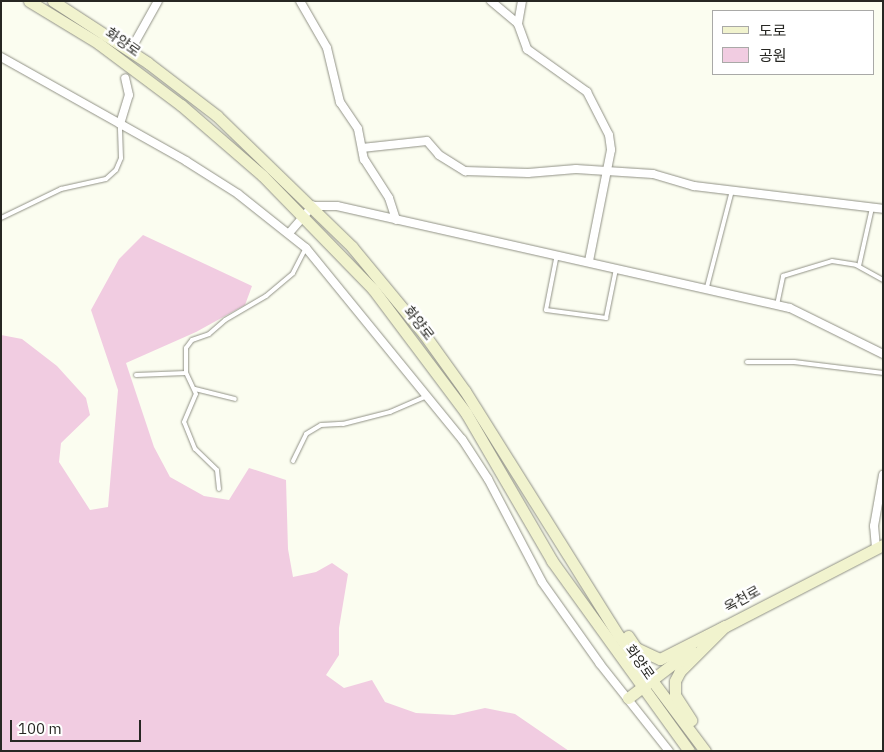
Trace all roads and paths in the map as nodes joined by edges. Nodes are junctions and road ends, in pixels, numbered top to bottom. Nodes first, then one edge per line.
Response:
1 (29, 1) edge
2 (53, 1) edge
3 (158, 1) edge
4 (300, 1) edge
5 (491, 1) edge
6 (522, 1) edge
7 (518, 24) junction
8 (134, 44) dead end
9 (1, 58) edge
10 (125, 78) dead end
11 (120, 124) junction
12 (362, 148) junction
13 (606, 172) junction
14 (732, 188) junction
15 (313, 206) junction
16 (872, 208) junction
17 (883, 209) edge
18 (304, 216) junction
19 (1, 218) edge
20 (396, 220) junction
21 (290, 232) junction
22 (306, 248) junction
23 (557, 254) junction
24 (589, 261) junction
25 (616, 266) junction
26 (858, 266) junction
27 (883, 280) edge
28 (707, 287) junction
29 (777, 305) junction
30 (883, 354) edge
31 (746, 362) dead end
32 (883, 373) edge
33 (186, 374) junction
34 (136, 375) dead end
35 (195, 390) junction
36 (426, 396) junction
37 (235, 399) dead end
38 (293, 461) dead end
39 (883, 475) edge
40 (220, 489) dead end
41 (880, 547) edge
42 (579, 573) junction
43 (724, 626) junction
44 (646, 686) junction
45 (628, 698) junction
46 (669, 751) edge
47 (689, 751) edge
48 (705, 751) edge
49 (715, 751) edge

1 - 18 main road, 화양로
2 - 15 main road, 화양로
3 - 8 street
4 - 12 street
5 - 7 street
6 - 7 street
7 - 13 street
9 - 11 street
10 - 11 street
11 - 19 lane
11 - 21 street
12 - 13 street
12 - 20 street
13 - 14 street
13 - 24 street
14 - 16 street
14 - 28 lane
15 - 18 street
15 - 20 street
15 - 42 main road, 화양로
16 - 17 street
16 - 26 lane
18 - 21 street
18 - 44 main road, 화양로
20 - 23 street
21 - 22 street
22 - 33 lane
22 - 36 street
23 - 24 street
23 - 25 lane
24 - 25 street
25 - 28 street
26 - 27 lane
26 - 29 lane
28 - 29 street
29 - 30 street
31 - 32 lane
33 - 34 lane
33 - 35 lane
35 - 37 lane
35 - 40 lane
36 - 38 lane
36 - 45 street
39 - 41 street
41 - 43 main road, 옥천로
42 - 43 main road
42 - 44 main road, 화양로
43 - 44 main road, 옥천로
43 - 49 main road
44 - 45 main road, 옥천로
44 - 47 main road, 화양로
44 - 48 main road, 화양로
45 - 46 street

